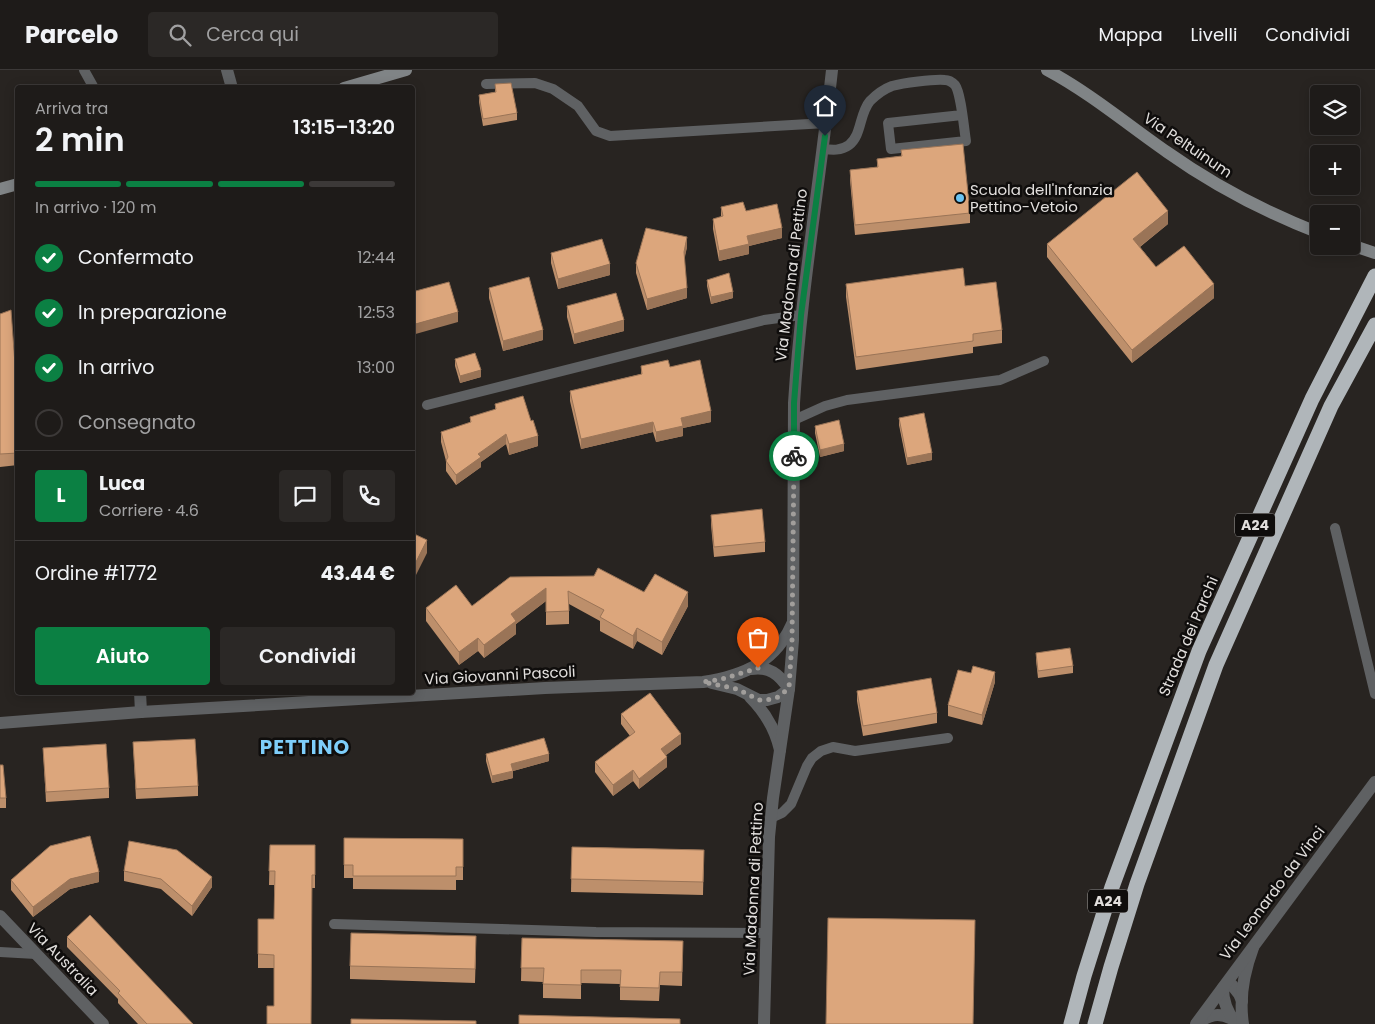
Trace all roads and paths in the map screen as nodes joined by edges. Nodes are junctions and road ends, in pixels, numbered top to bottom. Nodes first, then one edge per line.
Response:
1 (84, 70) edge
2 (226, 70) edge
3 (406, 70) edge
4 (832, 70) edge
5 (1047, 70) edge
6 (486, 84) dead end
7 (92, 85) edge
8 (231, 85) edge
9 (354, 85) edge
10 (962, 115) junction
11 (826, 123) junction
12 (823, 149) junction
13 (15, 185) edge
14 (0, 189) edge
15 (1310, 230) edge
16 (1360, 248) edge
17 (1375, 253) edge
18 (1375, 276) edge
19 (801, 315) junction
20 (1375, 325) edge
21 (1044, 361) dead end
22 (426, 405) dead end
23 (794, 420) junction
24 (1335, 528) dead end
25 (793, 622) junction
26 (751, 668) junction
27 (1373, 678) edge
28 (703, 682) junction
29 (789, 688) junction
30 (1375, 694) edge
31 (140, 695) edge
32 (750, 696) junction
33 (141, 712) junction
34 (0, 723) edge
35 (948, 738) dead end
36 (780, 750) junction
37 (1375, 782) edge
38 (771, 818) junction
39 (0, 916) edge
40 (334, 924) dead end
41 (766, 932) junction
42 (1255, 944) junction
43 (0, 952) edge
44 (36, 954) junction
45 (1223, 988) junction
46 (1242, 1001) junction
47 (1237, 1022) edge
48 (1196, 1023) edge
49 (103, 1024) edge
50 (764, 1024) edge
51 (1072, 1024) edge
52 (1096, 1024) edge

1 - 7 lane
2 - 8 street
3 - 9 main road
4 - 11 street, Via Madonna di Pettino
5 - 15 main road, Via Peltuinum
6 - 11 lane
10 - 10 lane
10 - 12 lane
11 - 12 street, Via Madonna di Pettino
12 - 19 street, Via Madonna di Pettino
13 - 14 main road
16 - 17 main road
18 - 51 highway, Strada dei Parchi / A24
19 - 22 lane
19 - 23 street, Via Madonna di Pettino
20 - 52 highway, A24
21 - 23 lane
23 - 25 street, Via Madonna di Pettino
24 - 27 lane
25 - 26 street, Via Giovanni Pascoli
25 - 29 street, Via Madonna di Pettino
26 - 28 street, Via Giovanni Pascoli
26 - 29 street
27 - 30 lane
28 - 32 street, Via Giovanni Pascoli
28 - 33 street, Via Giovanni Pascoli
29 - 32 street, Via Giovanni Pascoli
29 - 36 street, Via Madonna di Pettino
31 - 33 street
32 - 36 street, Via Giovanni Pascoli
33 - 34 street, Via Giovanni Pascoli
35 - 38 lane
36 - 38 street, Via Madonna di Pettino
37 - 42 street, Via Leonardo da Vinci
38 - 41 street, Via Madonna di Pettino
39 - 44 street, Via Australia
40 - 41 lane
41 - 50 street, Via Madonna di Pettino
42 - 45 street, Via Leonardo da Vinci
42 - 46 street
43 - 44 lane
44 - 49 street, Via Australia
45 - 46 street
45 - 47 street
45 - 48 street, Via Leonardo da Vinci
46 - 47 street
47 - 48 street

